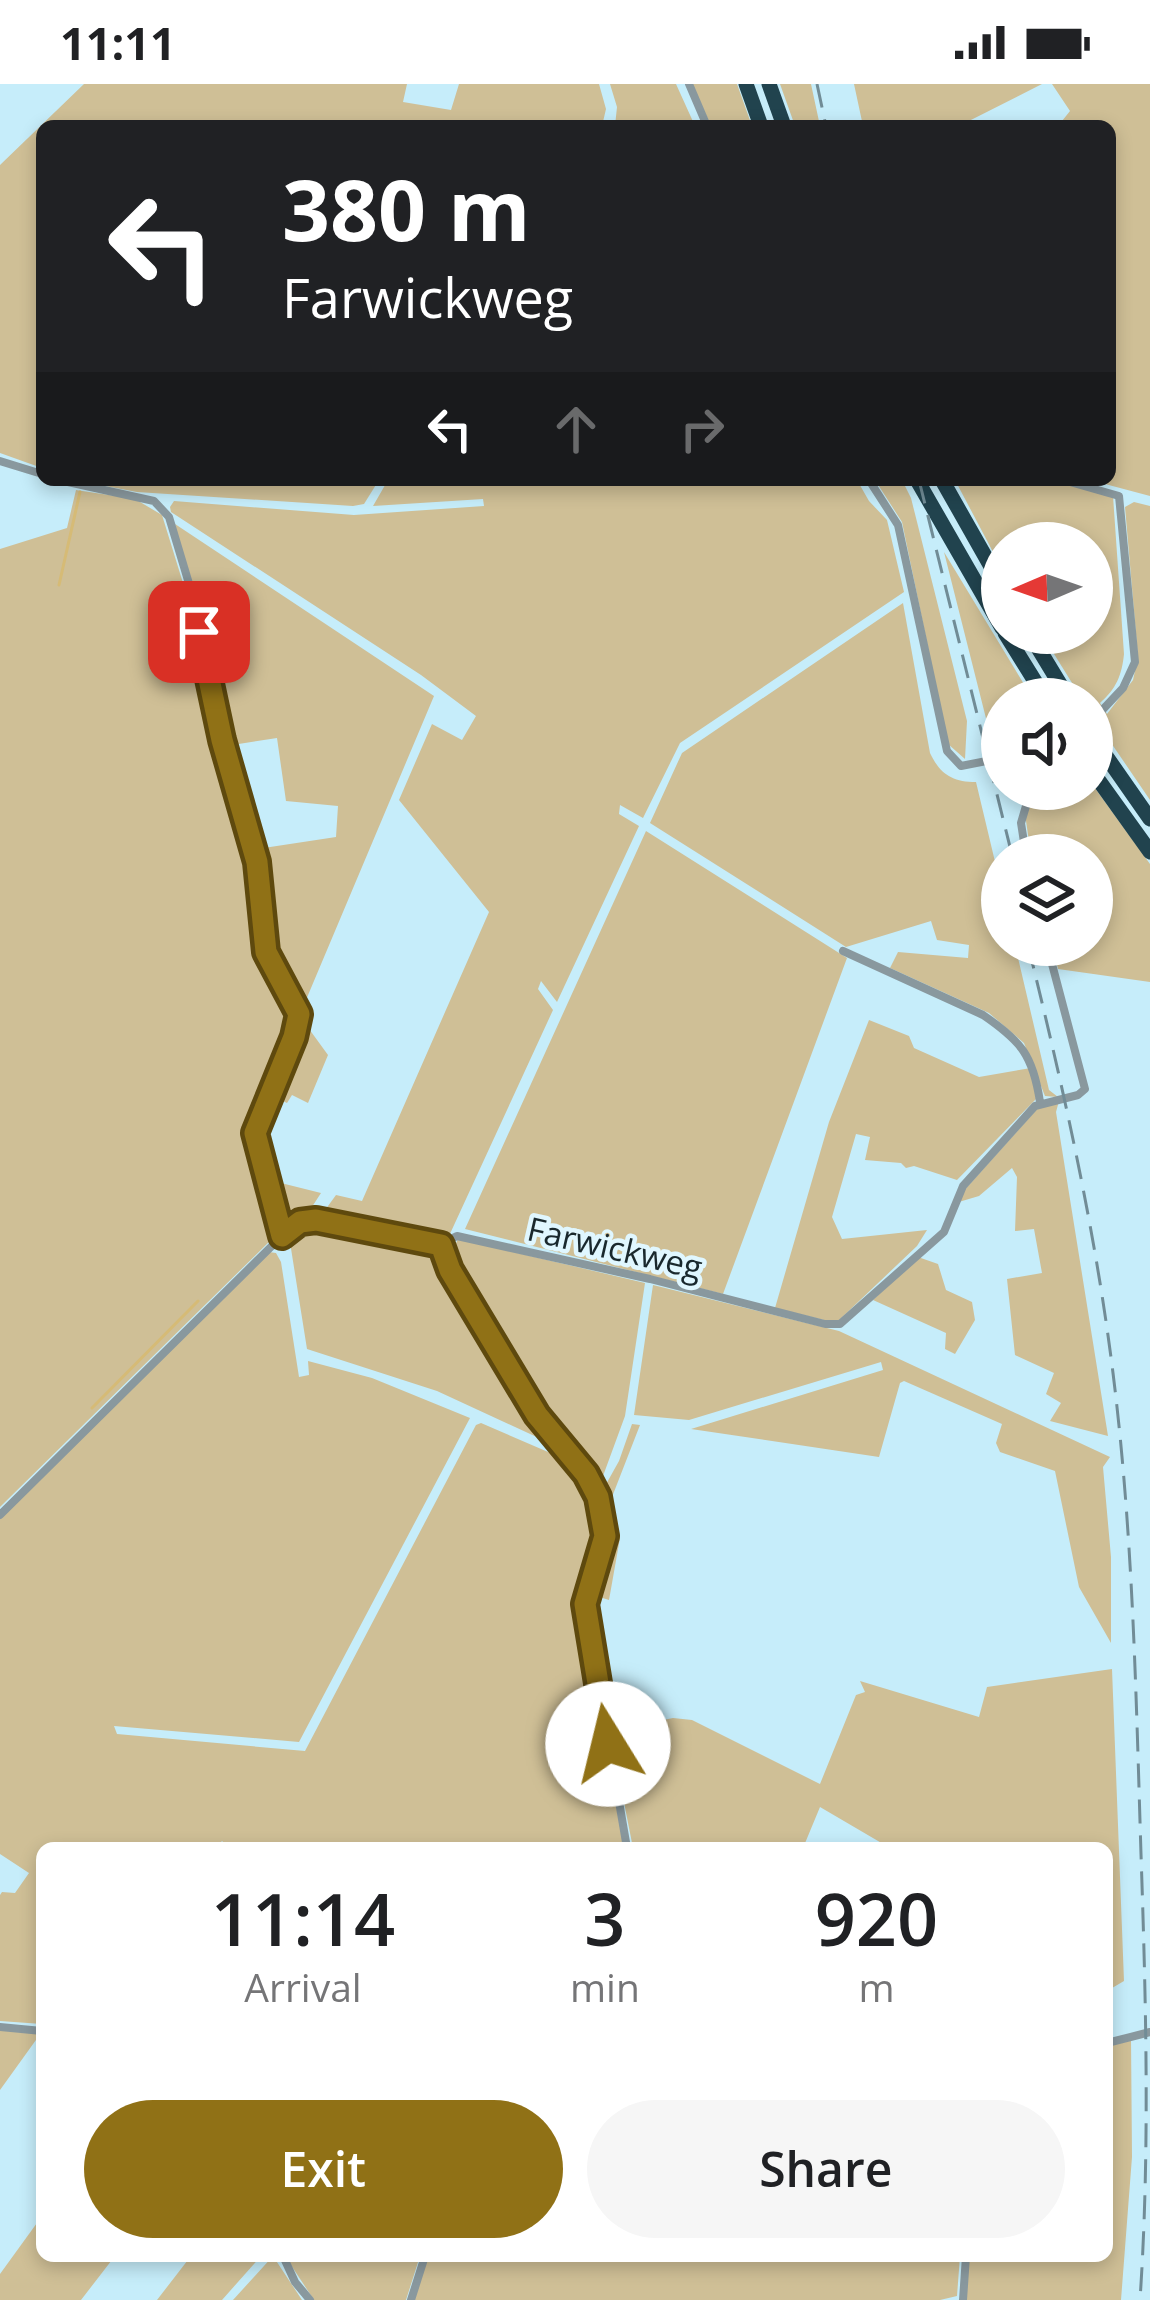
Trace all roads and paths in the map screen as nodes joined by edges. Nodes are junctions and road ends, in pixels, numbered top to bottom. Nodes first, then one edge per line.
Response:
1 (689, 84) edge
2 (746, 84) edge
3 (769, 84) edge
4 (704, 120) edge
5 (759, 120) edge
6 (782, 120) edge
7 (0, 461) edge
8 (36, 472) edge
9 (86, 486) edge
10 (873, 486) edge
11 (920, 486) edge
12 (944, 486) edge
13 (1084, 486) edge
14 (981, 550) edge
15 (981, 591) edge
16 (1113, 698) edge
17 (981, 762) edge
18 (1113, 766) edge
19 (1113, 800) edge
20 (1150, 819) edge
21 (1150, 852) edge
22 (843, 951) dead end
23 (1053, 966) edge
24 (1040, 1102) junction
25 (282, 1236) junction
26 (441, 1245) junction
27 (0, 1515) edge
28 (626, 1842) edge
29 (0, 2027) edge
30 (36, 2030) edge
31 (1148, 2032) edge
32 (1113, 2041) edge
33 (286, 2262) edge
34 (422, 2262) edge
35 (966, 2262) edge
36 (310, 2300) edge
37 (411, 2300) edge
38 (963, 2300) edge

1 - 4 street
2 - 5 highway
3 - 6 highway
7 - 8 street
9 - 25 street
10 - 17 street
11 - 15 highway
12 - 14 highway
13 - 16 street
18 - 20 highway
19 - 21 highway
22 - 24 street
23 - 24 street, Farwickweg
24 - 26 street, Farwickweg
25 - 26 street, Farwickweg
25 - 27 street
26 - 28 street
29 - 30 street
31 - 32 street
33 - 36 street
34 - 37 street
35 - 38 street

